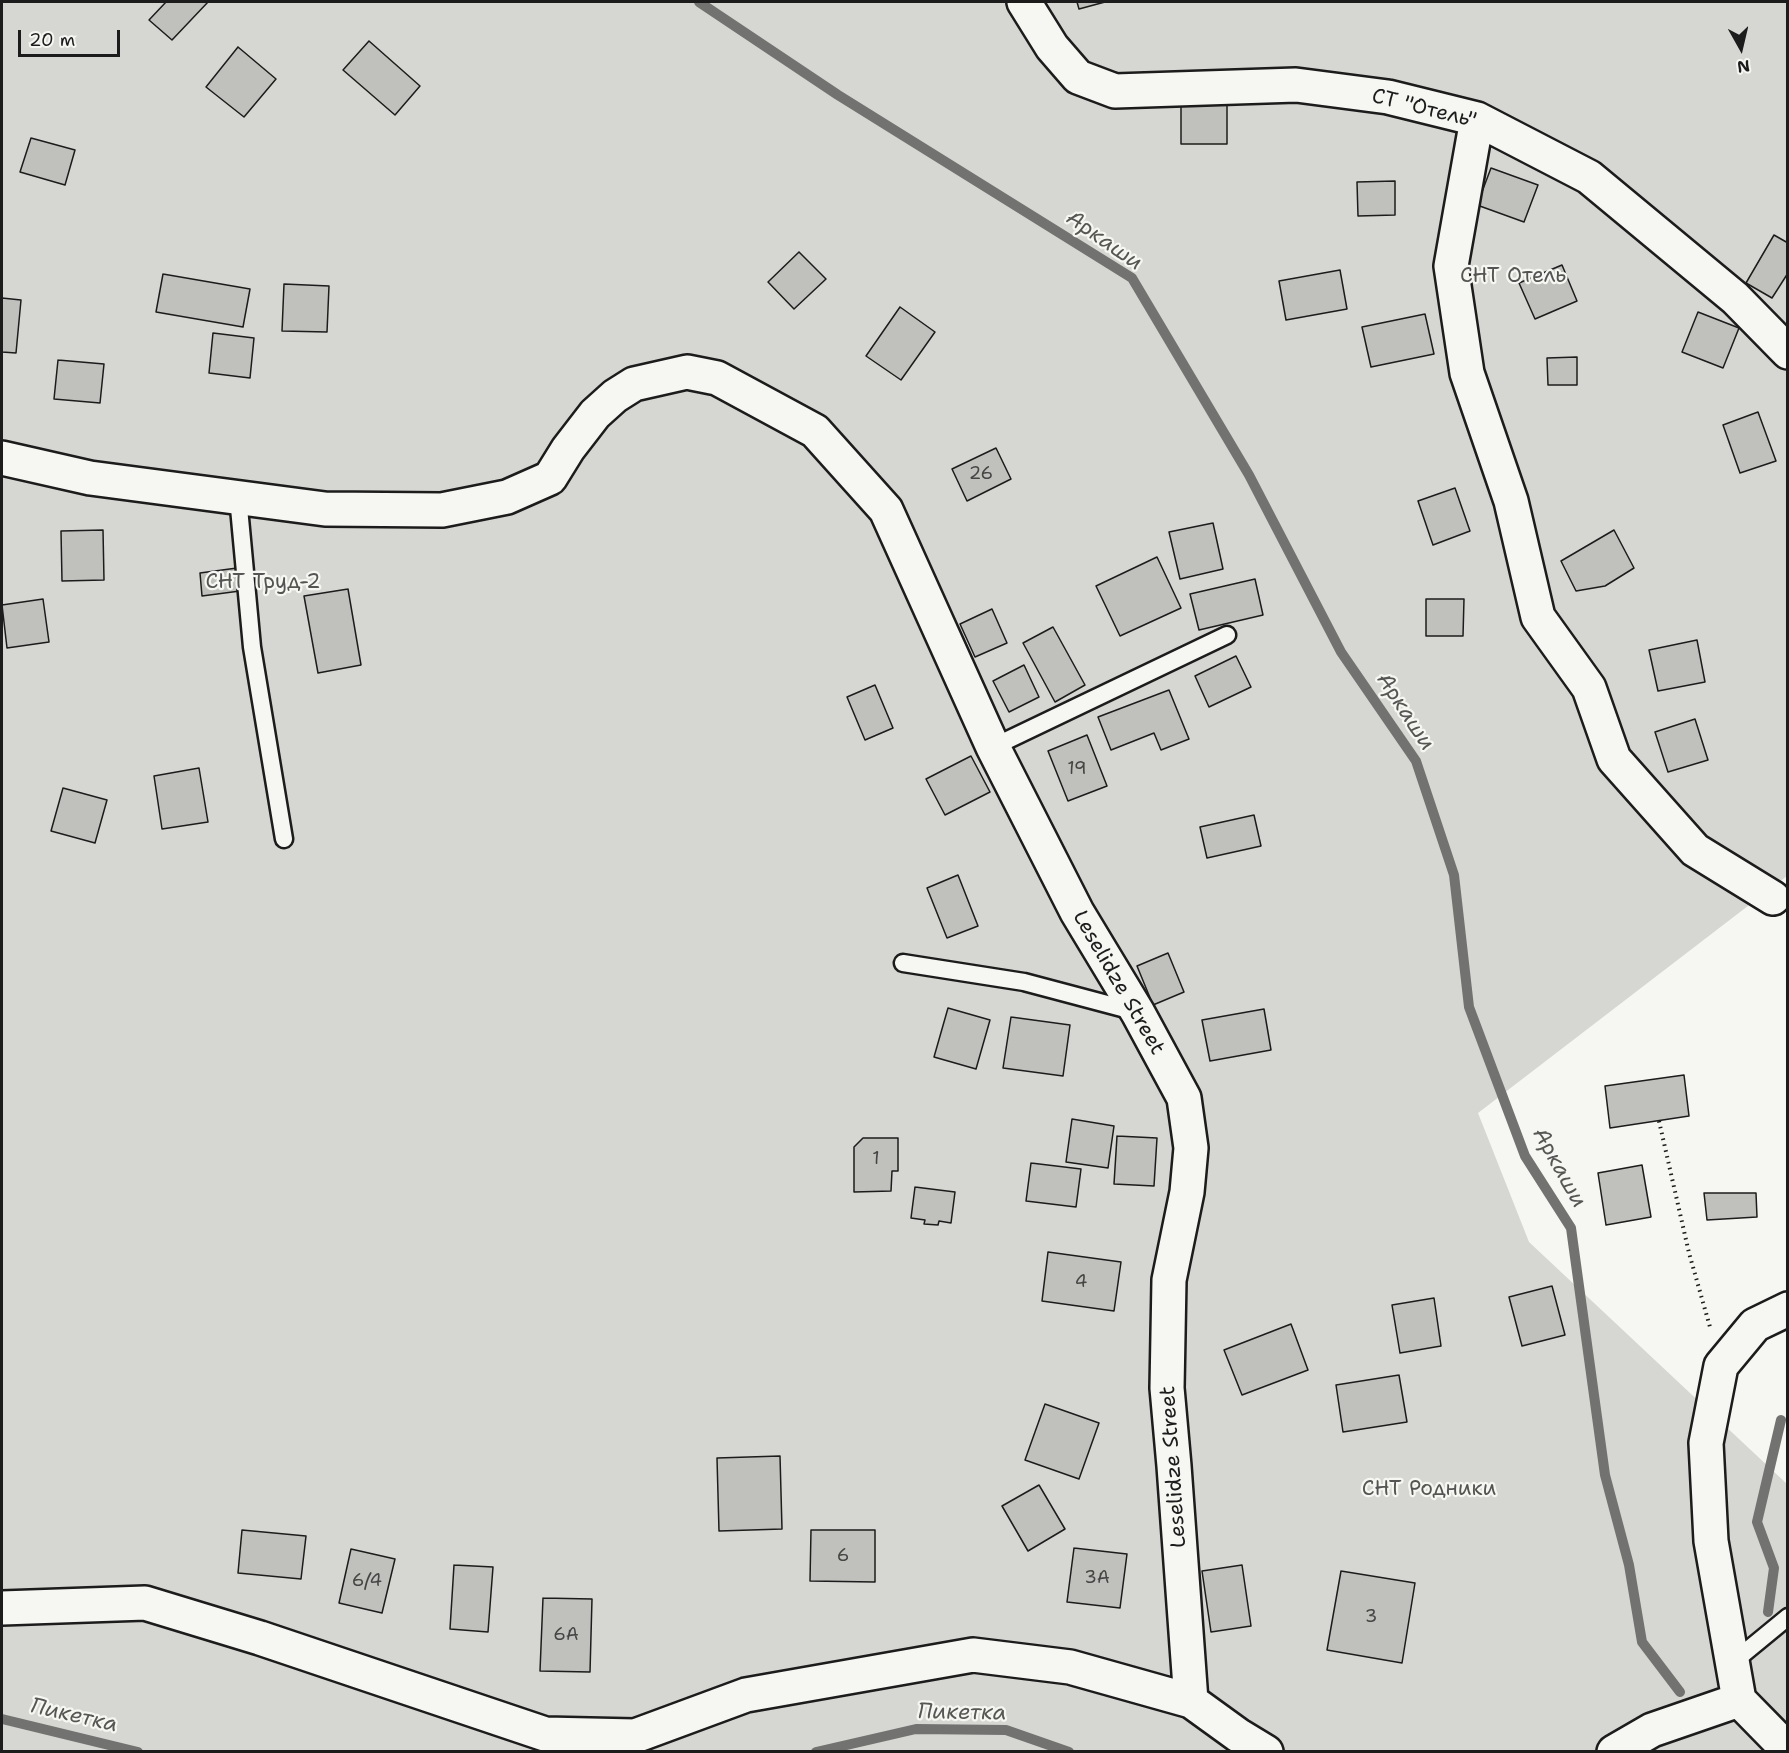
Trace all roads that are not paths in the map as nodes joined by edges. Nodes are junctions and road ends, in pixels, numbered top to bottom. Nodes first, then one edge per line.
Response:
1 (1024, 2) edge
2 (1477, 119) junction
3 (1788, 352) edge
4 (2, 458) edge
5 (238, 497) junction
6 (1227, 635) dead end
7 (993, 747) junction
8 (284, 839) dead end
9 (1773, 898) dead end
10 (903, 963) dead end
11 (1138, 1013) junction
12 (1788, 1309) edge
13 (2, 1608) edge
14 (1788, 1617) edge
15 (1732, 1663) junction
16 (1739, 1700) junction
17 (1191, 1701) junction
18 (1788, 1750) edge
19 (1266, 1752) edge
20 (1614, 1752) edge

1 - 2 street, СТ "Отель"
2 - 3 street, СТ "Отель"
2 - 9 street
4 - 5 street
5 - 7 street, Leselidze Street
5 - 8 lane
6 - 7 lane
7 - 11 street, Leselidze Street
10 - 11 lane
11 - 17 street, Leselidze Street
12 - 15 street
13 - 17 street
14 - 15 lane
15 - 16 street
16 - 18 street
16 - 20 street
17 - 19 street

